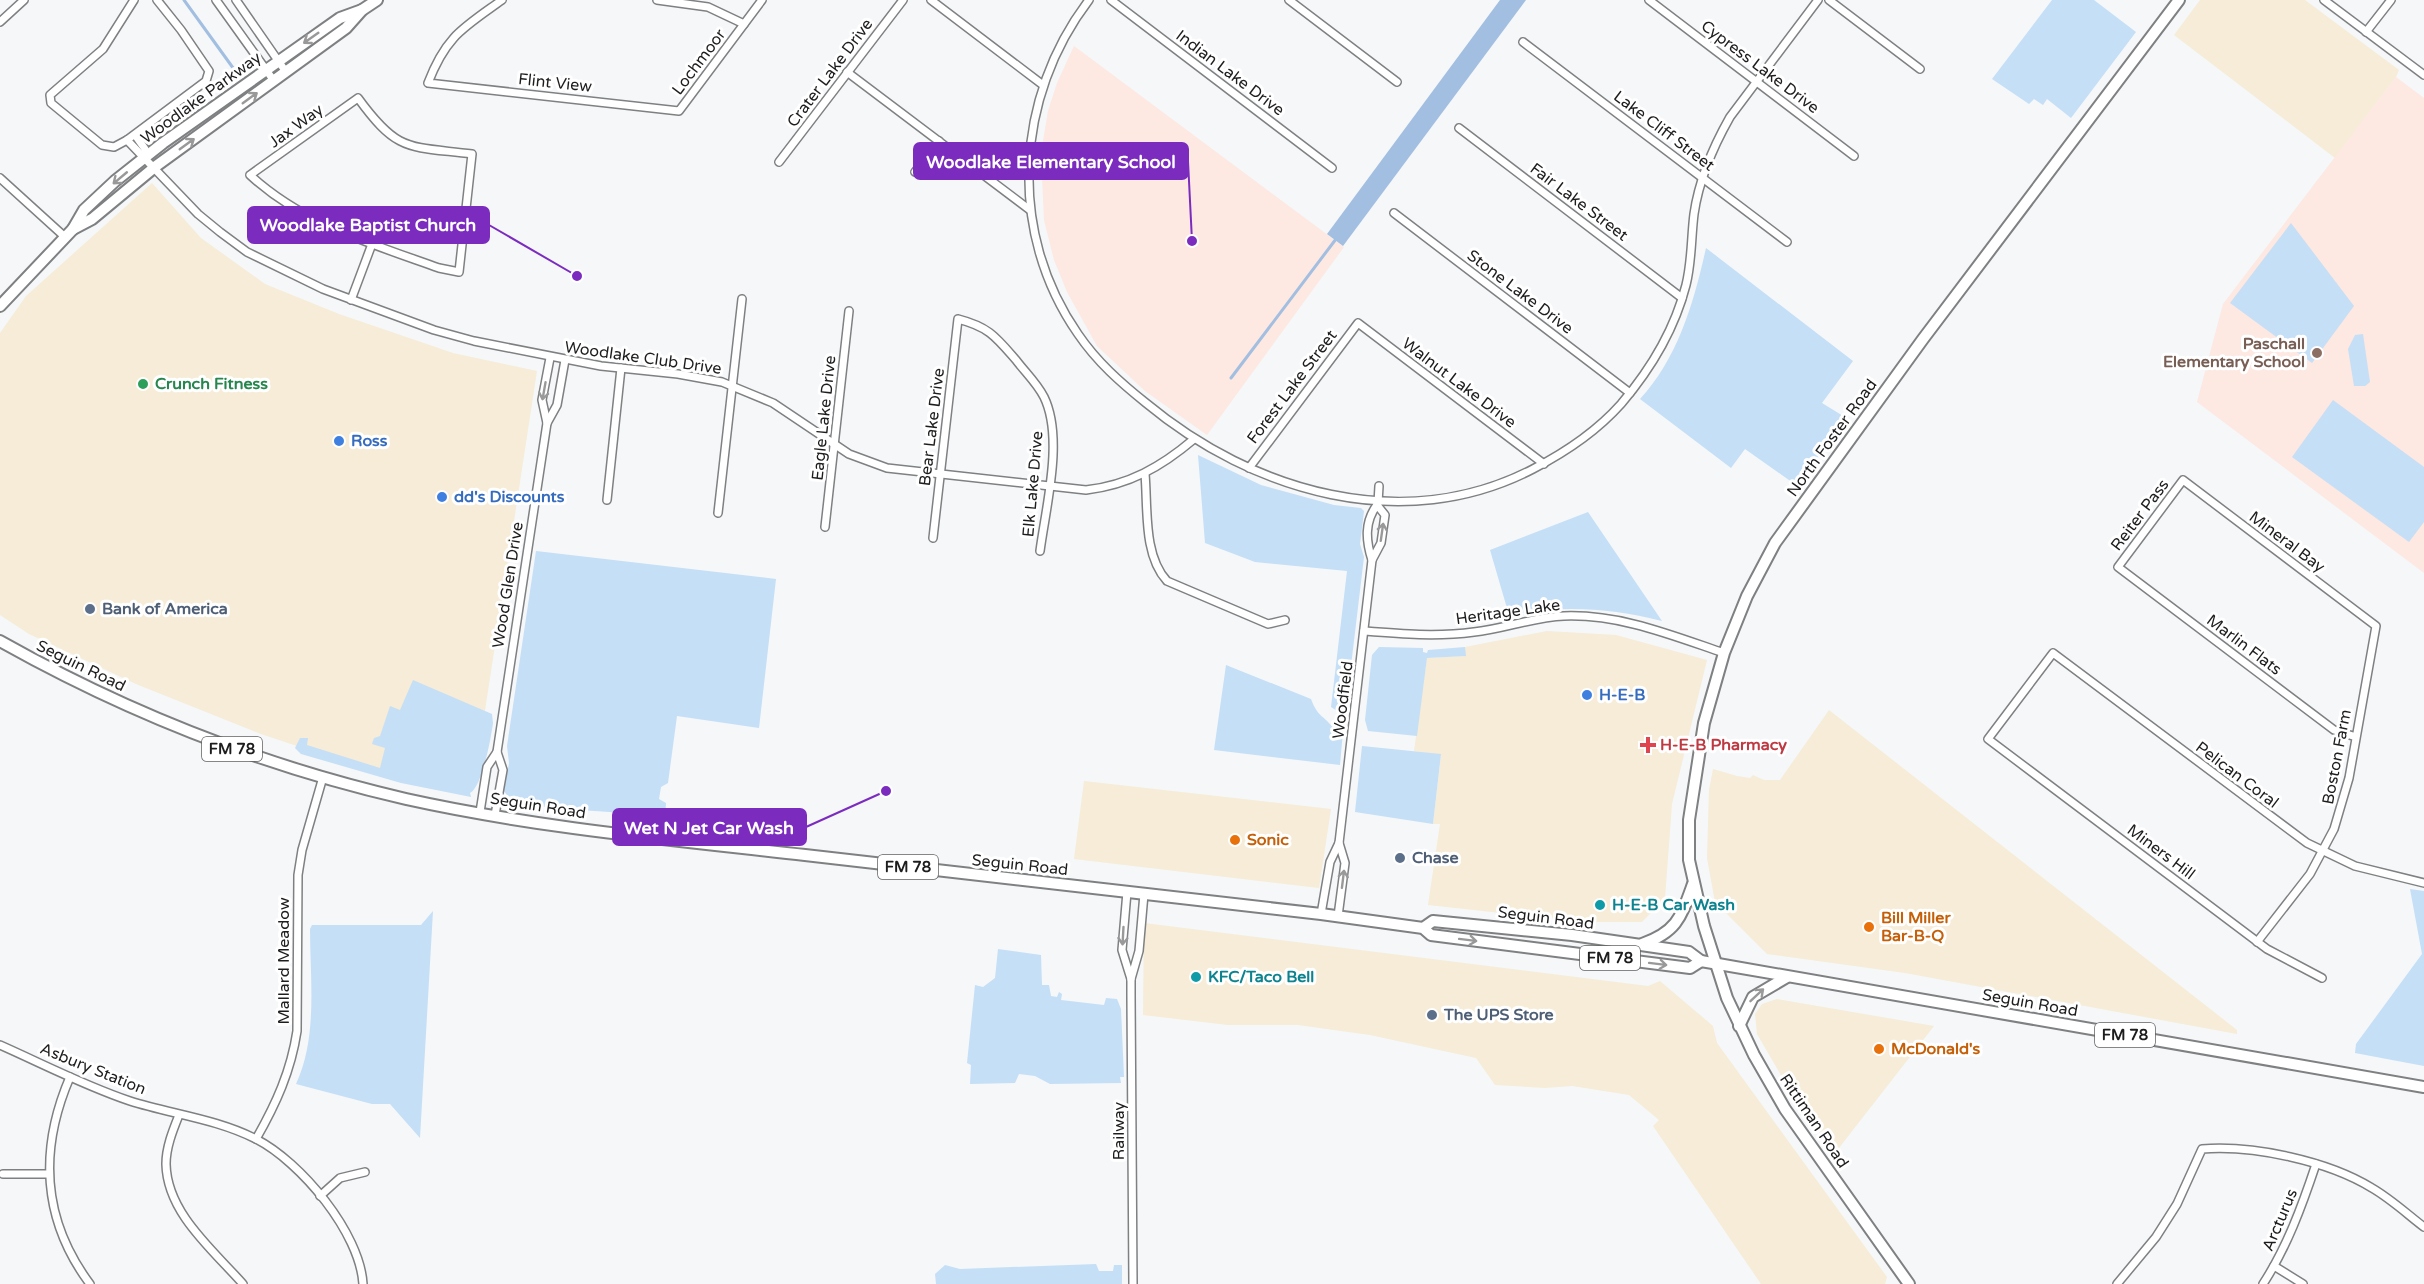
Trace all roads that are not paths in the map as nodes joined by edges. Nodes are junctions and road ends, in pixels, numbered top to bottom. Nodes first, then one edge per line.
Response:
1 (24, 0) edge
2 (134, 0) edge
3 (157, 0) edge
4 (216, 0) edge
5 (236, 0) edge
6 (377, 0) edge
7 (502, 0) edge
8 (657, 0) edge
9 (762, 0) edge
10 (903, 0) edge
11 (931, 0) edge
12 (1089, 0) edge
13 (1111, 0) edge
14 (1289, 0) edge
15 (1649, 0) edge
16 (1818, 0) edge
17 (1829, 0) edge
18 (2179, 0) edge
19 (2324, 0) edge
20 (2391, 0) edge
21 (362, 10) junction
22 (0, 22) edge
23 (744, 24) junction
24 (2366, 32) junction
25 (1523, 42) dead end
26 (278, 60) junction
27 (265, 69) junction
28 (1920, 69) dead end
29 (286, 72) junction
30 (847, 72) junction
31 (2424, 75) edge
32 (274, 81) junction
33 (1757, 81) junction
34 (1397, 82) dead end
35 (1043, 85) junction
36 (679, 111) joint
37 (1459, 128) dead end
38 (135, 135) junction
39 (127, 140) junction
40 (939, 141) junction
41 (145, 156) junction
42 (1854, 156) dead end
43 (779, 162) dead end
44 (156, 166) junction
45 (1332, 168) dead end
46 (915, 172) dead end
47 (1702, 177) junction
48 (0, 178) edge
49 (1030, 210) junction
50 (1394, 213) dead end
51 (69, 233) junction
52 (1787, 242) dead end
53 (372, 244) junction
54 (1682, 298) junction
55 (742, 299) dead end
56 (351, 300) junction
57 (0, 306) edge
58 (849, 311) dead end
59 (958, 319) joint
60 (1358, 323) joint
61 (550, 358) junction
62 (565, 360) junction
63 (621, 368) junction
64 (732, 386) junction
65 (1630, 393) junction
66 (547, 423) junction
67 (1194, 439) junction
68 (836, 446) junction
69 (1544, 464) junction
70 (1249, 468) junction
71 (1145, 474) junction
72 (940, 476) junction
73 (2183, 480) joint
74 (1379, 486) dead end
75 (1048, 488) junction
76 (607, 500) dead end
77 (1378, 503) junction
78 (718, 513) dead end
79 (825, 527) dead end
80 (933, 537) dead end
81 (1040, 551) dead end
82 (1372, 560) junction
83 (2118, 567) joint
84 (1285, 620) dead end
85 (2376, 626) joint
86 (1364, 631) junction
87 (0, 641) edge
88 (1724, 653) junction
89 (2356, 737) junction
90 (1988, 739) joint
91 (497, 752) junction
92 (323, 777) junction
93 (480, 812) junction
94 (495, 815) junction
95 (1339, 843) junction
96 (2323, 853) junction
97 (2424, 883) edge
98 (1693, 884) junction
99 (1127, 891) junction
100 (1144, 894) junction
101 (1322, 914) junction
102 (1338, 916) junction
103 (1423, 928) junction
104 (2257, 942) junction
105 (1637, 945) junction
106 (1701, 961) junction
107 (1715, 964) junction
108 (1788, 976) junction
109 (2322, 978) dead end
110 (1131, 979) junction
111 (1739, 1026) junction
112 (0, 1045) edge
113 (70, 1077) junction
114 (2424, 1087) edge
115 (178, 1114) junction
116 (256, 1139) junction
117 (2316, 1164) junction
118 (365, 1172) dead end
119 (3, 1174) dead end
120 (48, 1174) junction
121 (320, 1196) junction
122 (2424, 1227) edge
123 (2274, 1266) junction
124 (90, 1284) edge
125 (243, 1284) edge
126 (363, 1284) edge
127 (1133, 1284) edge
128 (1909, 1284) edge
129 (2117, 1284) edge
130 (2263, 1284) edge
131 (2303, 1284) edge

1 - 22 street
2 - 39 street
3 - 38 street
4 - 27 street
5 - 26 street
6 - 21 main road, Woodlake Parkway
7 - 36 street, Flint View
8 - 23 street
9 - 23 street, Lochmoor
10 - 30 street, Crater Lake Drive
11 - 35 street
12 - 35 street
13 - 45 street, Indian Lake Drive
14 - 34 street
15 - 33 street, Cypress Lake Drive
16 - 33 street
17 - 28 street
18 - 88 main road, North Foster Road
19 - 24 street
20 - 24 street
21 -> 26 main road, Woodlake Parkway
21 - 29 main road, Woodlake Parkway
23 - 36 street, Lochmoor
24 - 31 street
25 - 47 street, Lake Cliff Street
26 - 27 main road, Woodlake Parkway
26 - 29 street
27 - 32 street
27 - 41 main road, Woodlake Parkway
29 - 32 main road, Woodlake Parkway
30 - 40 street
30 - 43 street, Crater Lake Drive
44 -> 32 main road, Woodlake Parkway
33 - 42 street, Cypress Lake Drive
33 - 47 street
35 - 49 street
37 - 54 street, Fair Lake Street
38 - 39 street
38 - 41 street
39 - 41 street, Woodlake Club Drive
40 - 46 street
40 - 49 street
41 - 44 street, Woodlake Club Drive
41 -> 51 main road, Woodlake Parkway
44 - 51 main road, Woodlake Parkway
44 - 56 street, Woodlake Club Drive
47 - 52 street, Lake Cliff Street
47 - 54 street
48 - 51 street
49 - 67 street
50 - 65 street, Stone Lake Drive
51 - 57 main road, Woodlake Parkway
53 - 53 street, Jax Way
53 - 56 street
54 - 65 street
55 - 64 street
56 - 61 street, Woodlake Club Drive
58 - 68 street, Eagle Lake Drive
59 - 72 street, Bear Lake Drive
59 - 75 street, Elk Lake Drive
60 - 69 street, Walnut Lake Drive
60 - 70 street, Forest Lake Street
61 - 62 street, Woodlake Club Drive
61 -> 66 street, Wood Glen Drive
62 - 63 street, Woodlake Club Drive
62 - 66 street, Wood Glen Drive
63 - 64 street, Woodlake Club Drive
63 - 76 street
64 - 68 street, Woodlake Club Drive
64 - 78 street
65 - 69 street
66 - 91 street, Wood Glen Drive
67 - 70 street
67 - 71 street, Woodlake Club Drive
68 - 72 street, Woodlake Club Drive
68 - 79 street, Eagle Lake Drive
69 - 77 street
70 - 77 street
71 - 75 street, Woodlake Club Drive
71 - 84 street
72 - 75 street, Woodlake Club Drive
72 - 80 street, Bear Lake Drive
73 - 83 street, Reiter Pass
73 - 85 street, Mineral Bay
74 - 77 street
75 - 81 street, Elk Lake Drive
77 - 82 street, Woodfield
82 -> 77 street, Woodfield
82 - 86 street, Woodfield
83 - 89 street, Marlin Flats
85 - 89 street, Boston Farm
86 - 88 street, Heritage Lake
86 - 95 street, Woodfield
87 - 92 main road, Seguin Road / FM 78
88 - 98 main road, North Foster Road
89 - 96 street, Boston Farm
90 - 96 street, Pelican Coral
90 - 104 street, Miners Hill
91 - 93 street, Wood Glen Drive
91 - 94 street, Wood Glen Drive
92 - 93 main road, Seguin Road / FM 78
92 - 116 street, Mallard Meadow
93 - 94 main road, Seguin Road / FM 78
94 - 99 main road, Seguin Road / FM 78
95 - 101 street, Woodfield
102 -> 95 street, Woodfield
96 - 97 street, Pelican Coral
96 - 104 street, Boston Farm
98 - 105 main road
98 - 107 main road, North Foster Road
99 - 100 main road, Seguin Road / FM 78
99 -> 110 street, Railway
100 - 101 main road, Seguin Road / FM 78
100 - 110 street, Railway
101 - 102 main road, Seguin Road / FM 78
102 - 103 main road, Seguin Road / FM 78
103 - 105 main road, Seguin Road / FM 78
103 -> 106 main road, Seguin Road / FM 78
104 - 109 street, Miners Hill
105 - 106 main road, Seguin Road / FM 78
106 - 107 main road, Seguin Road / FM 78
107 - 108 main road, Seguin Road / FM 78
107 - 111 main road, Rittiman Road
111 -> 108 main road
108 - 114 main road, Seguin Road / FM 78
110 - 127 street, Railway
111 - 128 main road, Rittiman Road
112 - 113 street, Asbury Station
113 - 115 street, Asbury Station
113 - 120 street
115 - 116 street, Asbury Station
115 - 125 street
116 - 121 street, Asbury Station
117 - 122 street
117 - 123 street, Arcturus
117 - 129 street
118 - 121 street
119 - 120 street
120 - 124 street
121 - 126 street, Asbury Station
123 - 130 street, Arcturus
123 - 131 street

